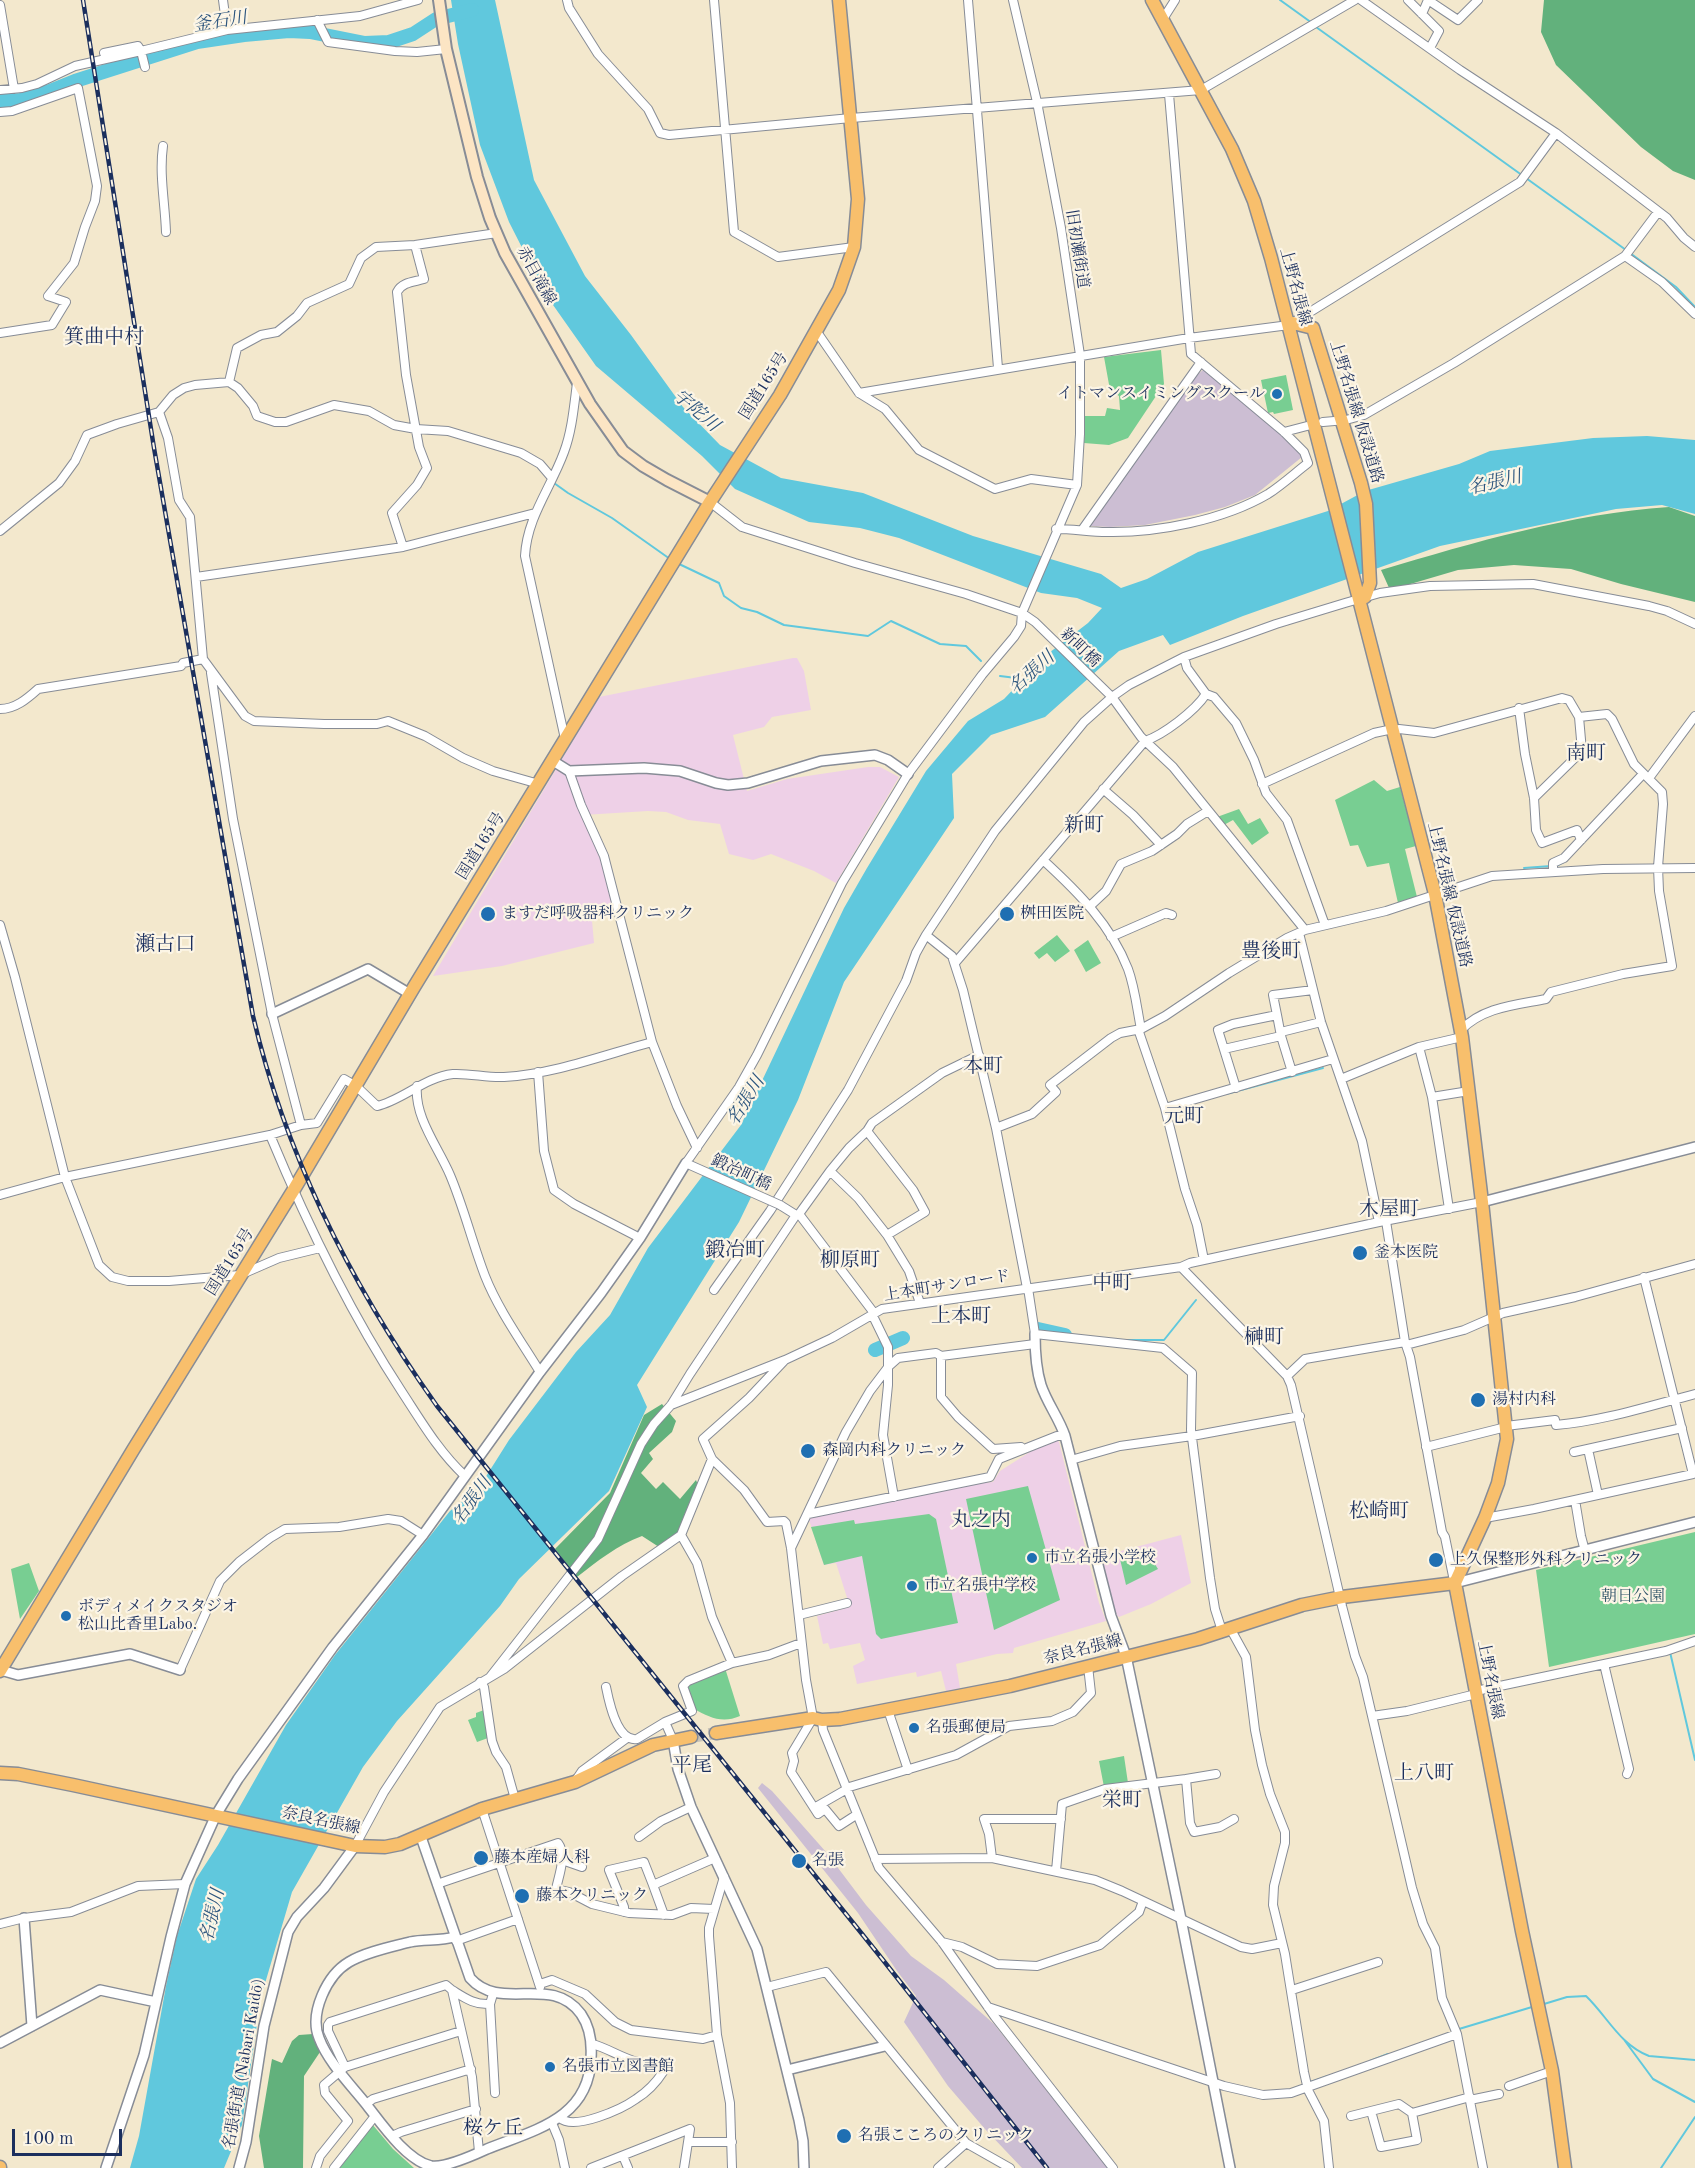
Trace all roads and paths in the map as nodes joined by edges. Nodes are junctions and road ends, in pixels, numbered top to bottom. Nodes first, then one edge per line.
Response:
1 (223, 0) edge
2 (418, 0) edge
3 (440, 0) edge
4 (567, 0) edge
5 (714, 0) edge
6 (839, 0) edge
7 (968, 0) edge
8 (1013, 0) edge
9 (1152, 0) edge
10 (1175, 0) edge
11 (1355, 0) edge
12 (1361, 0) edge
13 (1408, 0) edge
14 (1478, 0) edge
15 (0, 5) edge
16 (1422, 14) junction
17 (317, 20) junction
18 (1163, 20) junction
19 (227, 30) junction
20 (1430, 48) junction
21 (446, 49) junction
22 (141, 52) junction
23 (104, 53) dead end
24 (144, 66) dead end
25 (14, 89) junction
26 (0, 90) edge
27 (1201, 90) junction
28 (1169, 94) junction
29 (1037, 102) junction
30 (976, 107) junction
31 (0, 112) edge
32 (851, 118) junction
33 (726, 128) junction
34 (1556, 133) junction
35 (163, 146) dead end
36 (1658, 212) junction
37 (166, 232) dead end
38 (497, 233) junction
39 (415, 246) junction
40 (854, 247) junction
41 (1695, 247) edge
42 (1625, 256) junction
43 (1695, 314) edge
44 (1291, 324) junction
45 (817, 332) junction
46 (0, 333) edge
47 (1189, 338) junction
48 (1080, 355) junction
49 (1201, 362) junction
50 (998, 368) junction
51 (230, 382) junction
52 (577, 383) junction
53 (859, 393) junction
54 (159, 412) junction
55 (1342, 420) junction
56 (1323, 422) dead end
57 (1307, 426) dead end
58 (416, 429) junction
59 (1284, 432) junction
60 (552, 477) junction
61 (1077, 484) junction
62 (712, 498) junction
63 (535, 513) junction
64 (1082, 530) junction
65 (0, 531) edge
66 (1056, 531) junction
67 (403, 547) junction
68 (196, 577) junction
69 (1362, 598) junction
70 (1024, 609) junction
71 (1695, 624) edge
72 (1184, 657) junction
73 (203, 659) junction
74 (210, 671) junction
75 (1206, 694) junction
76 (1109, 695) junction
77 (1519, 708) junction
78 (0, 709) edge
79 (1695, 716) edge
80 (1578, 717) junction
81 (1394, 732) junction
82 (565, 739) junction
83 (1145, 741) junction
84 (553, 761) junction
85 (569, 771) junction
86 (908, 774) junction
87 (1646, 776) junction
88 (539, 784) junction
89 (1262, 784) junction
90 (1103, 789) junction
91 (1534, 798) junction
92 (1208, 811) junction
93 (1581, 840) junction
94 (1161, 845) junction
95 (1043, 860) junction
96 (1658, 867) junction
97 (1553, 868) junction
98 (1695, 868) edge
99 (1435, 894) junction
100 (1090, 906) junction
101 (1172, 915) dead end
102 (0, 925) edge
103 (1325, 925) junction
104 (1302, 932) junction
105 (926, 935) junction
106 (1111, 937) junction
107 (955, 963) junction
108 (1312, 990) junction
109 (410, 994) junction
110 (272, 1014) junction
111 (1277, 1015) junction
112 (1321, 1022) junction
113 (1140, 1029) junction
114 (1281, 1034) junction
115 (1461, 1034) junction
116 (652, 1042) junction
117 (1419, 1047) junction
118 (1224, 1048) junction
119 (979, 1055) junction
120 (1333, 1059) junction
121 (538, 1072) junction
122 (1292, 1072) junction
123 (1341, 1079) junction
124 (356, 1086) junction
125 (417, 1086) junction
126 (1236, 1088) junction
127 (1469, 1091) junction
128 (1432, 1097) junction
129 (1165, 1108) junction
130 (301, 1125) junction
131 (996, 1128) junction
132 (867, 1131) junction
133 (270, 1135) junction
134 (1695, 1147) edge
135 (697, 1148) junction
136 (688, 1164) junction
137 (830, 1171) junction
138 (65, 1177) junction
139 (293, 1191) junction
140 (0, 1195) edge
141 (1482, 1202) junction
142 (1449, 1209) junction
143 (798, 1215) junction
144 (1382, 1221) junction
145 (887, 1235) junction
146 (640, 1238) junction
147 (320, 1248) junction
148 (1204, 1260) junction
149 (1695, 1264) edge
150 (1181, 1267) junction
151 (240, 1275) junction
152 (1644, 1277) junction
153 (1028, 1288) junction
154 (714, 1290) dead end
155 (920, 1303) junction
156 (873, 1313) junction
157 (1494, 1317) junction
158 (1034, 1330) junction
159 (1405, 1343) junction
160 (1035, 1344) junction
161 (941, 1356) junction
162 (785, 1360) junction
163 (889, 1366) junction
164 (540, 1372) junction
165 (1287, 1376) junction
166 (1695, 1394) edge
167 (1675, 1400) junction
168 (671, 1405) junction
169 (1300, 1416) junction
170 (1506, 1427) junction
171 (1682, 1428) junction
172 (1065, 1436) junction
173 (1192, 1436) junction
174 (1032, 1445) junction
175 (1426, 1447) junction
176 (1588, 1449) junction
177 (1574, 1452) dead end
178 (712, 1459) junction
179 (1071, 1460) junction
180 (465, 1476) junction
181 (1598, 1495) junction
182 (894, 1497) junction
183 (1575, 1500) junction
184 (808, 1514) junction
185 (1485, 1518) junction
186 (1695, 1522) edge
187 (423, 1535) junction
188 (681, 1535) junction
189 (791, 1548) junction
190 (1585, 1551) junction
191 (1455, 1583) junction
192 (1342, 1596) junction
193 (847, 1603) dead end
194 (799, 1615) junction
195 (1226, 1630) junction
196 (1695, 1641) edge
197 (801, 1643) junction
198 (1126, 1656) junction
199 (732, 1663) junction
200 (1604, 1664) junction
201 (1088, 1666) junction
202 (0, 1670) edge
203 (180, 1670) joint
204 (490, 1677) junction
205 (480, 1682) junction
206 (606, 1688) dead end
207 (1476, 1692) junction
208 (888, 1710) junction
209 (1372, 1716) junction
210 (817, 1719) junction
211 (665, 1722) junction
212 (716, 1733) tunnel mouth
213 (691, 1737) tunnel mouth
214 (627, 1738) junction
215 (673, 1740) junction
216 (908, 1770) junction
217 (0, 1773) edge
218 (1216, 1774) dead end
219 (1627, 1774) dead end
220 (1186, 1779) junction
221 (576, 1782) junction
222 (1153, 1783) junction
223 (847, 1789) junction
224 (515, 1799) junction
225 (691, 1808) junction
226 (814, 1808) junction
227 (482, 1809) junction
228 (856, 1815) junction
229 (219, 1816) junction
230 (1061, 1819) junction
231 (1234, 1819) dead end
232 (421, 1837) junction
233 (639, 1837) dead end
234 (354, 1846) junction
235 (715, 1858) junction
236 (992, 1858) junction
237 (875, 1859) junction
238 (562, 1860) junction
239 (500, 1863) junction
240 (582, 1867) dead end
241 (1056, 1871) junction
242 (724, 1877) junction
243 (185, 1884) junction
244 (437, 1884) junction
245 (653, 1885) junction
246 (1143, 1901) junction
247 (714, 1910) junction
248 (624, 1912) junction
249 (664, 1915) junction
250 (24, 1918) junction
251 (519, 1919) junction
252 (1181, 1919) junction
253 (0, 1924) edge
254 (455, 1939) junction
255 (942, 1942) junction
256 (1282, 1942) junction
257 (1378, 1962) dead end
258 (767, 1987) junction
259 (540, 1989) junction
260 (452, 1990) junction
261 (1292, 1990) junction
262 (493, 1994) junction
263 (156, 2002) junction
264 (490, 2004) junction
265 (988, 2007) junction
266 (32, 2026) junction
267 (461, 2031) junction
268 (1456, 2031) junction
269 (717, 2035) junction
270 (0, 2043) edge
271 (592, 2044) junction
272 (885, 2046) junction
273 (343, 2069) junction
274 (471, 2069) junction
275 (787, 2070) junction
276 (1552, 2071) junction
277 (1213, 2082) junction
278 (1306, 2086) junction
279 (1509, 2086) dead end
280 (495, 2093) dead end
281 (1499, 2094) dead end
282 (1470, 2099) junction
283 (366, 2104) junction
284 (476, 2109) junction
285 (1371, 2111) junction
286 (1412, 2113) junction
287 (375, 2116) junction
288 (1351, 2116) dead end
289 (556, 2120) junction
290 (392, 2136) junction
291 (689, 2142) junction
292 (732, 2142) junction
293 (966, 2143) junction
294 (479, 2152) junction
295 (623, 2156) junction
296 (241, 2167) edge
297 (1008, 2167) edge
298 (106, 2168) edge
299 (316, 2168) edge
300 (334, 2168) edge
301 (565, 2168) edge
302 (591, 2168) edge
303 (628, 2168) edge
304 (684, 2168) edge
305 (732, 2168) edge
306 (804, 2168) edge
307 (938, 2168) edge
308 (1113, 2168) edge
309 (1230, 2168) edge
310 (1329, 2168) edge
311 (1482, 2168) edge
312 (1565, 2168) edge

1 - 19 street
2 - 17 street
3 - 21 main road, 赤目滝線
4 - 33 street
5 - 33 street
6 - 32 main road, 国道165号
7 - 30 street
8 - 29 street, 旧初瀬街道
9 - 18 main road, 上野名張線
10 - 18 street
11 - 27 street
12 - 20 street
13 - 16 street
14 - 16 street
15 - 25 street
16 - 20 street
17 - 19 street
17 - 21 street
18 - 27 main road, 上野名張線
19 - 22 street
20 - 34 street
21 - 38 main road, 赤目滝線
22 - 23 street
22 - 24 street
22 - 25 street
25 - 26 street
27 - 28 street
27 - 44 main road, 上野名張線
28 - 29 street
28 - 47 street
29 - 30 street
29 - 48 street, 旧初瀬街道
30 - 32 street
30 - 50 street
31 - 46 street
32 - 33 street
32 - 40 main road, 国道165号
33 - 40 street
34 - 36 street
34 - 44 street
35 - 37 street
36 - 41 street
36 - 42 street
38 - 39 street
38 - 52 main road, 赤目滝線
39 - 51 street
39 - 58 street
40 - 45 main road, 国道165号
42 - 43 street
42 - 55 street
44 - 47 street
44 - 55 main road, 上野名張線 仮設道路
44 - 69 main road, 上野名張線
45 - 53 street
45 - 62 main road, 国道165号
47 - 48 street
47 - 49 street
48 - 50 street
48 - 61 street, 旧初瀬街道
49 - 59 street
49 - 64 street
50 - 53 street
51 - 54 street
51 - 58 street
52 - 60 street
52 - 62 main road, 赤目滝線
53 - 61 street
54 - 65 street
54 - 68 street
55 - 56 street
55 - 69 main road, 上野名張線 仮設道路
57 - 59 street
58 - 60 street
58 - 67 street
59 - 64 street
60 - 63 street
61 - 66 street, 旧初瀬街道
62 - 70 street, 新町橋
62 - 82 main road, 国道165号
63 - 67 street
63 - 82 street
64 - 66 street
66 - 70 street, 旧初瀬街道
67 - 68 street
68 - 73 street
69 - 71 street
69 - 72 street
69 - 81 main road, 上野名張線 仮設道路
70 - 76 street, 新町橋
70 - 86 street, 旧初瀬街道
72 - 75 street
72 - 76 street
73 - 74 street
73 - 78 street
74 - 88 street
74 - 110 street
75 - 83 street
75 - 89 street
76 - 83 street, 新町橋
76 - 105 street
77 - 80 street
77 - 81 street
77 - 91 street
79 - 87 street
80 - 87 street
80 - 91 street
81 - 89 street
81 - 99 main road, 上野名張線 仮設道路
82 - 84 main road, 国道165号
83 - 90 street
83 - 92 street, 新町橋
84 - 85 street
84 - 88 main road, 国道165号
85 - 86 street
85 - 116 street
86 - 135 street, 旧初瀬街道
87 - 93 street
87 - 96 street
88 - 109 main road, 国道165号
89 - 103 street
90 - 94 street
90 - 95 street
91 - 93 street
92 - 94 street
92 - 104 street, 新町橋
93 - 97 street
94 - 100 street
95 - 100 street
95 - 107 street
96 - 97 street
96 - 98 street
96 - 115 street
97 - 99 street
99 - 103 street
99 - 115 main road, 上野名張線 仮設道路
100 - 106 street
101 - 106 street
102 - 138 street
103 - 104 street
104 - 108 street
104 - 113 street
105 - 107 street
105 - 154 street
106 - 113 street
107 - 119 street
108 - 111 street
108 - 112 street
109 - 110 street
109 - 124 main road, 国道165号
110 - 130 street
111 - 114 street
111 - 118 street
112 - 114 street
112 - 120 street
113 - 129 street
113 - 131 street
114 - 118 street
114 - 122 street
115 - 117 street
115 - 127 main road, 上野名張線 仮設道路
116 - 121 street
116 - 135 street
117 - 123 street
117 - 128 street
118 - 126 street
119 - 131 street
119 - 132 street
120 - 122 street
120 - 123 street
121 - 125 street
121 - 146 street
122 - 126 street
123 - 144 street
124 - 125 street
124 - 130 street
124 - 139 main road, 国道165号
125 - 164 street
126 - 129 street
127 - 128 street
127 - 141 main road, 上野名張線 仮設道路
128 - 142 street
129 - 148 street
130 - 133 street
131 - 153 street
132 - 137 street
132 - 145 street
133 - 138 street
133 - 139 street
134 - 141 street
135 - 136 street, 旧初瀬街道
136 - 143 street, 鍛冶町橋, bridge
136 - 146 street
137 - 143 street
137 - 145 street
138 - 140 street
138 - 151 street
139 - 147 street
139 - 151 main road, 国道165号
141 - 142 street, 上本町サンロード
141 - 157 main road
142 - 144 street, 上本町サンロード
143 - 156 street
143 - 168 street
144 - 148 street, 上本町サンロード
144 - 159 street
145 - 155 street
146 - 164 street
147 - 151 street
147 - 180 street
148 - 150 street, 上本町サンロード
149 - 152 street
150 - 153 street, 上本町サンロード
150 - 165 street
151 - 202 main road, 国道165号
152 - 157 street
152 - 167 street
153 - 155 street, 上本町サンロード
153 - 158 street
155 - 156 street, 上本町サンロード
156 - 162 street, 上本町サンロード
156 - 163 street
157 - 159 street
157 - 170 main road
158 - 160 street
158 - 173 street
159 - 165 street
159 - 175 street
160 - 161 street
160 - 172 street
161 - 163 street
161 - 174 street
162 - 168 street
162 - 178 street
163 - 182 street
163 - 184 street
164 - 180 street
165 - 169 street
166 - 167 street
167 - 170 street
167 - 171 street
168 - 204 street
169 - 173 street
169 - 192 street
170 - 175 street
170 - 185 main road
171 - 176 street
171 - 181 street
172 - 174 street
172 - 179 street
173 - 179 street
173 - 195 street
174 - 182 street
175 - 191 street
176 - 177 street
176 - 181 street
178 - 188 street
178 - 189 street
179 - 198 street
180 - 187 street
181 - 183 street
182 - 184 street
183 - 185 street
183 - 190 street
184 - 189 street
185 - 191 main road
186 - 190 street
187 - 203 street
187 - 229 street
188 - 199 street
188 - 204 street
189 - 194 street
190 - 191 street
191 - 192 main road, 奈良名張線
191 - 207 main road, 上野名張線
192 - 195 main road, 奈良名張線
192 - 209 street
193 - 194 street
194 - 197 street
195 - 198 main road, 奈良名張線
195 - 256 street
196 - 200 street
197 - 199 street
197 - 210 street
198 - 201 main road, 奈良名張線
198 - 222 street
199 - 211 street
200 - 207 street
200 - 219 street
201 - 208 main road, 奈良名張線
201 - 216 street
202 - 203 street
204 - 205 street
205 - 224 street
205 - 234 street
206 - 214 street
207 - 209 street
207 - 276 main road, 上野名張線
208 - 210 main road, 奈良名張線
208 - 216 street
209 - 268 street
210 - 212 main road, 奈良名張線
210 - 223 street
210 - 226 street
211 - 214 street
211 - 215 street
213 - 215 main road, 奈良名張線
214 - 221 street
215 - 221 main road, 奈良名張線
215 - 225 street
216 - 223 street
217 - 229 main road, 奈良名張線
218 - 220 street
220 - 222 street
220 - 231 street
221 - 224 main road, 奈良名張線
222 - 230 street
222 - 252 street
223 - 226 street
223 - 228 street
224 - 227 main road, 奈良名張線
225 - 233 street
225 - 235 street
226 - 228 street
227 - 232 main road, 奈良名張線
227 - 239 street
228 - 237 street
229 - 234 main road, 奈良名張線
229 - 243 street
230 - 236 street
230 - 241 street
232 - 234 main road, 奈良名張線
232 - 244 street
234 - 296 street, 名張街道 (Nabari Kaidō)
235 - 242 street
235 - 245 street
236 - 237 street
236 - 241 street
237 - 255 street
238 - 239 street
238 - 240 street
238 - 248 street
239 - 244 street
239 - 251 street
241 - 246 street
242 - 247 street
242 - 258 street
243 - 250 street
243 - 263 street
244 - 254 street
245 - 248 street
245 - 249 street
246 - 252 street
246 - 255 street
247 - 249 street
247 - 269 street
248 - 249 street
250 - 253 street
250 - 266 street
251 - 254 street
251 - 259 street
252 - 256 street
252 - 277 street
254 - 262 street
254 - 273 street
255 - 265 street
256 - 261 street
257 - 261 street
258 - 272 street
258 - 275 street
259 - 262 street
259 - 269 street
259 - 271 street
260 - 264 street
260 - 267 street
260 - 273 street
261 - 278 street
262 - 264 street
263 - 266 street
263 - 298 street
264 - 280 street
265 - 277 street
265 - 308 street
266 - 270 street
267 - 273 street
267 - 274 street
268 - 278 street
268 - 282 street
269 - 292 street
271 - 289 street
271 - 289 street
272 - 275 street
272 - 293 street
273 - 283 street
273 - 299 street
274 - 283 street
274 - 284 street
275 - 306 street
276 - 279 street
276 - 312 main road, 上野名張線
277 - 278 street
277 - 309 street
278 - 310 street
281 - 282 street
282 - 286 street
282 - 311 street
283 - 287 street
284 - 290 street
284 - 294 street
285 - 286 street
285 - 286 street
285 - 288 street
287 - 290 street
287 - 300 street
289 - 294 street
289 - 301 street
290 - 294 street
291 - 292 street
291 - 295 street
291 - 304 street
292 - 305 street
293 - 297 street
293 - 307 street
295 - 302 street
295 - 303 street

